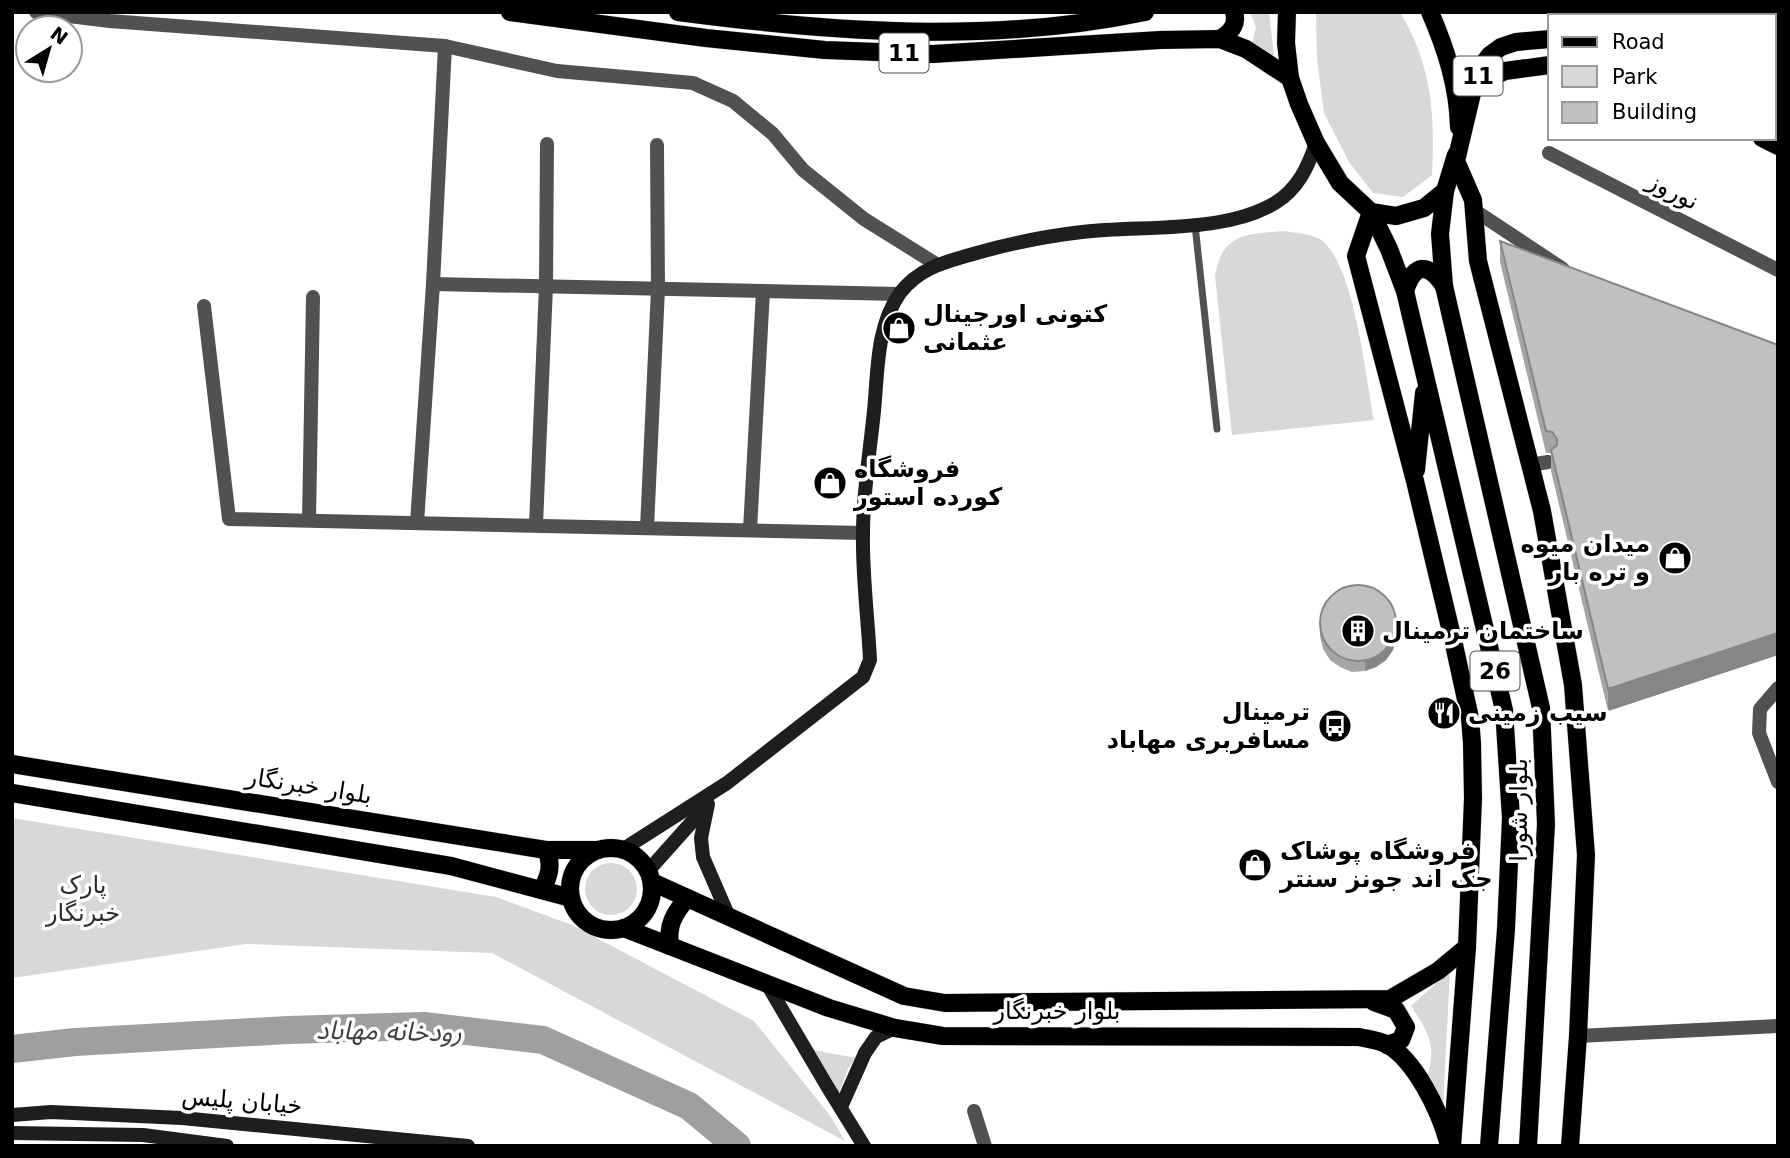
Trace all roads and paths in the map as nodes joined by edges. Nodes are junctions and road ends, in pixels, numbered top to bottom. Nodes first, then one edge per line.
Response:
1 (36, 12) edge
2 (510, 12) edge
3 (678, 12) edge
4 (1145, 12) edge
5 (1234, 12) edge
6 (1287, 12) edge
7 (1430, 12) edge
8 (1548, 39) edge
9 (1220, 40) junction
10 (445, 46) junction
11 (1548, 65) edge
12 (1290, 78) junction
13 (1474, 85) junction
14 (1316, 143) junction
15 (547, 144) dead end
16 (657, 145) dead end
17 (1549, 153) dead end
18 (1456, 161) junction
19 (1446, 191) junction
20 (1474, 210) junction
21 (1371, 212) junction
22 (1195, 224) junction
23 (936, 264) junction
24 (1778, 270) edge
25 (1572, 274) edge
26 (433, 284) junction
27 (546, 286) junction
28 (1444, 286) junction
29 (658, 289) junction
30 (763, 291) junction
31 (1405, 291) junction
32 (899, 294) junction
33 (313, 297) dead end
34 (204, 306) dead end
35 (1425, 379) junction
36 (1217, 429) dead end
37 (1549, 462) edge
38 (1530, 465) junction
39 (1415, 481) junction
40 (309, 520) junction
41 (417, 523) junction
42 (536, 525) junction
43 (647, 528) junction
44 (750, 530) junction
45 (863, 533) junction
46 (1778, 688) edge
47 (12, 764) edge
48 (1778, 782) edge
49 (727, 783) junction
50 (12, 793) edge
51 (708, 804) junction
52 (546, 850) junction
53 (598, 850) junction
54 (622, 850) junction
55 (650, 877) junction
56 (542, 890) junction
57 (571, 898) junction
58 (687, 898) junction
59 (729, 917) junction
60 (624, 928) junction
61 (670, 946) junction
62 (1467, 947) junction
63 (767, 984) junction
64 (1363, 1000) junction
65 (1778, 1026) edge
66 (895, 1028) junction
67 (1578, 1036) junction
68 (1387, 1045) junction
69 (841, 1107) junction
70 (974, 1111) dead end
71 (12, 1115) edge
72 (12, 1133) edge
73 (44, 1140) edge
74 (144, 1140) edge
75 (227, 1146) edge
76 (468, 1146) edge
77 (864, 1146) edge
78 (985, 1146) edge
79 (1450, 1146) edge
80 (1489, 1146) edge
81 (1528, 1146) edge
82 (1570, 1146) edge

1 - 10 street
2 - 9 main road, 11
3 - 4 main road, 11
5 - 9 main road
6 - 12 main road
7 - 18 main road, 11
8 - 13 main road, 11
9 - 12 main road, 11
10 - 23 street
10 - 26 street
11 - 13 main road
12 - 14 main road
13 - 18 main road, 11
14 - 21 main road
14 - 22 main road
15 - 27 street
16 - 29 street
17 - 24 street, نوروز
18 - 19 main road, 11
18 - 20 main road
19 - 21 main road
19 - 28 main road, بلوار شورا / 26
20 - 25 street
20 - 38 main road
21 - 31 main road, بلوار شورا / 26
21 - 39 main road
22 - 23 main road
22 - 36 lane
23 - 32 main road
26 - 27 street
26 - 41 street
27 - 29 street
27 - 42 street
28 - 31 main road
28 - 81 main road, بلوار شورا / 26
29 - 30 street
29 - 43 street
30 - 32 street
30 - 44 street
31 - 35 main road, بلوار شورا / 26
32 - 45 main road
33 - 40 street
34 - 40 street
35 - 39 main road
35 - 80 main road, بلوار شورا / 26
37 - 38 street
38 - 67 main road
39 - 62 main road
40 - 41 street
41 - 42 street
42 - 43 street
43 - 44 street
44 - 45 street
45 - 49 main road
46 - 48 street
47 - 52 main road, بلوار خبرنگار
49 - 51 main road
49 - 54 main road
50 - 56 main road
51 - 55 main road
51 - 59 main road
52 - 53 main road, بلوار خبرنگار
52 - 56 main road
53 - 54 main road
53 - 57 main road
54 - 55 main road
55 - 58 main road, بلوار خبرنگار
55 - 60 main road
56 - 57 main road
57 - 60 main road
58 - 59 main road, بلوار خبرنگار
58 - 61 main road
59 - 64 main road, بلوار خبرنگار
60 - 61 main road, بلوار خبرنگار
61 - 63 main road, بلوار خبرنگار
62 - 64 main road, بلوار خبرنگار
62 - 79 main road
63 - 66 main road, بلوار خبرنگار
63 - 69 main road
64 - 68 main road
65 - 67 street
66 - 68 main road, بلوار خبرنگار
66 - 69 main road
67 - 82 main road
68 - 79 main road, بلوار خبرنگار
69 - 77 main road
70 - 78 street
71 - 76 main road, خیابان پلیس
72 - 73 main road, خیابان پلیس
73 - 74 main road, خیابان پلیس
74 - 75 main road, خیابان پلیس

